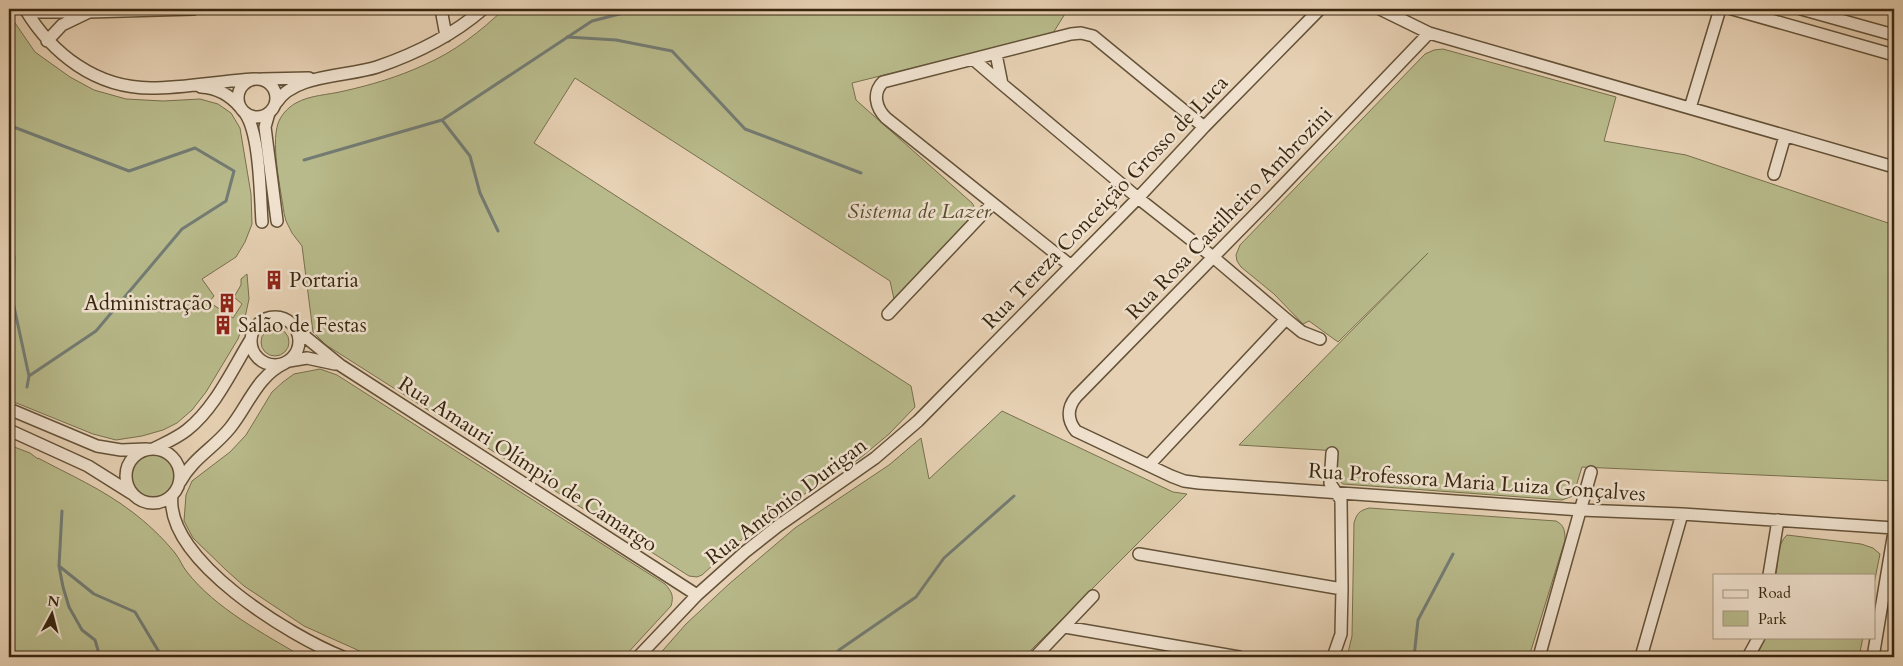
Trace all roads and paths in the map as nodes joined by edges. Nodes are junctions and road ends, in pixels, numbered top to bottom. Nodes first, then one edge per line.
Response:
1 (194, 9) edge
2 (441, 9) edge
3 (483, 9) edge
4 (1320, 9) edge
5 (1380, 9) edge
6 (1720, 9) edge
7 (1732, 9) edge
8 (1801, 9) edge
9 (26, 11) edge
10 (89, 12) junction
11 (1429, 33) junction
12 (446, 36) junction
13 (1894, 36) edge
14 (47, 40) junction
15 (996, 54) junction
16 (1894, 56) edge
17 (973, 59) junction
18 (328, 78) junction
19 (257, 79) junction
20 (1002, 84) junction
21 (179, 86) junction
22 (272, 108) junction
23 (1690, 108) junction
24 (242, 109) junction
25 (1204, 127) junction
26 (1785, 136) junction
27 (1894, 167) edge
28 (1774, 174) dead end
29 (1138, 198) junction
30 (992, 204) junction
31 (277, 221) dead end
32 (262, 222) dead end
33 (1213, 257) junction
34 (1070, 265) junction
35 (888, 314) dead end
36 (1286, 319) junction
37 (297, 330) junction
38 (251, 339) junction
39 (1320, 339) dead end
40 (287, 362) junction
41 (340, 365) junction
42 (9, 409) edge
43 (918, 421) joint
44 (1071, 424) joint
45 (9, 430) edge
46 (150, 449) junction
47 (1332, 452) dead end
48 (1149, 465) junction
49 (1591, 472) dead end
50 (179, 483) junction
51 (1337, 493) junction
52 (134, 495) junction
53 (172, 495) junction
54 (1581, 510) junction
55 (1682, 514) junction
56 (1778, 520) junction
57 (1894, 528) edge
58 (1894, 532) edge
59 (1139, 554) dead end
60 (1769, 574) edge
61 (1342, 589) junction
62 (697, 594) junction
63 (1093, 596) dead end
64 (1065, 627) junction
65 (1876, 634) edge
66 (1758, 638) edge
67 (1875, 638) edge
68 (343, 657) edge
69 (638, 657) edge
70 (1035, 657) edge
71 (1239, 657) edge
72 (1333, 657) edge
73 (1539, 657) edge
74 (1641, 657) edge
75 (1748, 657) edge
76 (1872, 657) edge

1 - 10 street
2 - 12 street
3 - 12 street
4 - 25 street, Rua Tereza Conceição Grosso de Luca
5 - 11 street
6 - 23 street
7 - 16 street
8 - 13 street
9 - 10 street
9 - 14 street
10 - 14 street
11 - 23 street
11 - 33 street, Rua Rosa Castilheiro Ambrozini
12 - 18 street
14 - 21 street
15 - 17 street
15 - 20 street
15 - 25 street
17 - 20 street
17 - 30 street
18 - 19 street
18 - 22 street
19 - 21 street
19 - 22 street
19 - 24 street
20 - 29 street
21 - 24 street
22 - 24 street
22 - 31 street
23 - 26 street
24 - 32 street
25 - 29 street, Rua Tereza Conceição Grosso de Luca
26 - 27 street
26 - 28 street
29 - 33 street
29 - 34 street, Rua Tereza Conceição Grosso de Luca
30 - 34 street
30 - 35 street
33 - 36 street
33 - 44 street, Rua Rosa Castilheiro Ambrozini
34 - 43 street, Rua Tereza Conceição Grosso de Luca
36 - 39 street
36 - 48 street
37 - 38 street
37 - 40 street
37 - 41 street, Rua Amauri Olímpio de Camargo
38 - 40 street
38 - 46 street
40 - 41 street, Rua Amauri Olímpio de Camargo
40 - 50 street
41 - 62 street, Rua Amauri Olímpio de Camargo
42 - 46 street
43 - 62 street, Rua Antônio Durigan
44 - 48 street, Rua Professora Maria Luiza Gonçalves
45 - 52 street
46 - 50 street
46 - 52 street
47 - 51 street
48 - 51 street, Rua Professora Maria Luiza Gonçalves
49 - 54 street
50 - 53 street
51 - 54 street, Rua Professora Maria Luiza Gonçalves
51 - 61 street
52 - 53 street
53 - 68 street
54 - 55 street, Rua Professora Maria Luiza Gonçalves
54 - 73 street
55 - 56 street, Rua Professora Maria Luiza Gonçalves
55 - 74 street
56 - 57 street, Rua Professora Maria Luiza Gonçalves
56 - 60 street
58 - 65 street
59 - 61 street
61 - 72 street
62 - 69 street, Rua Antônio Durigan
63 - 64 street
64 - 70 street
64 - 71 street
66 - 75 street
67 - 76 street

